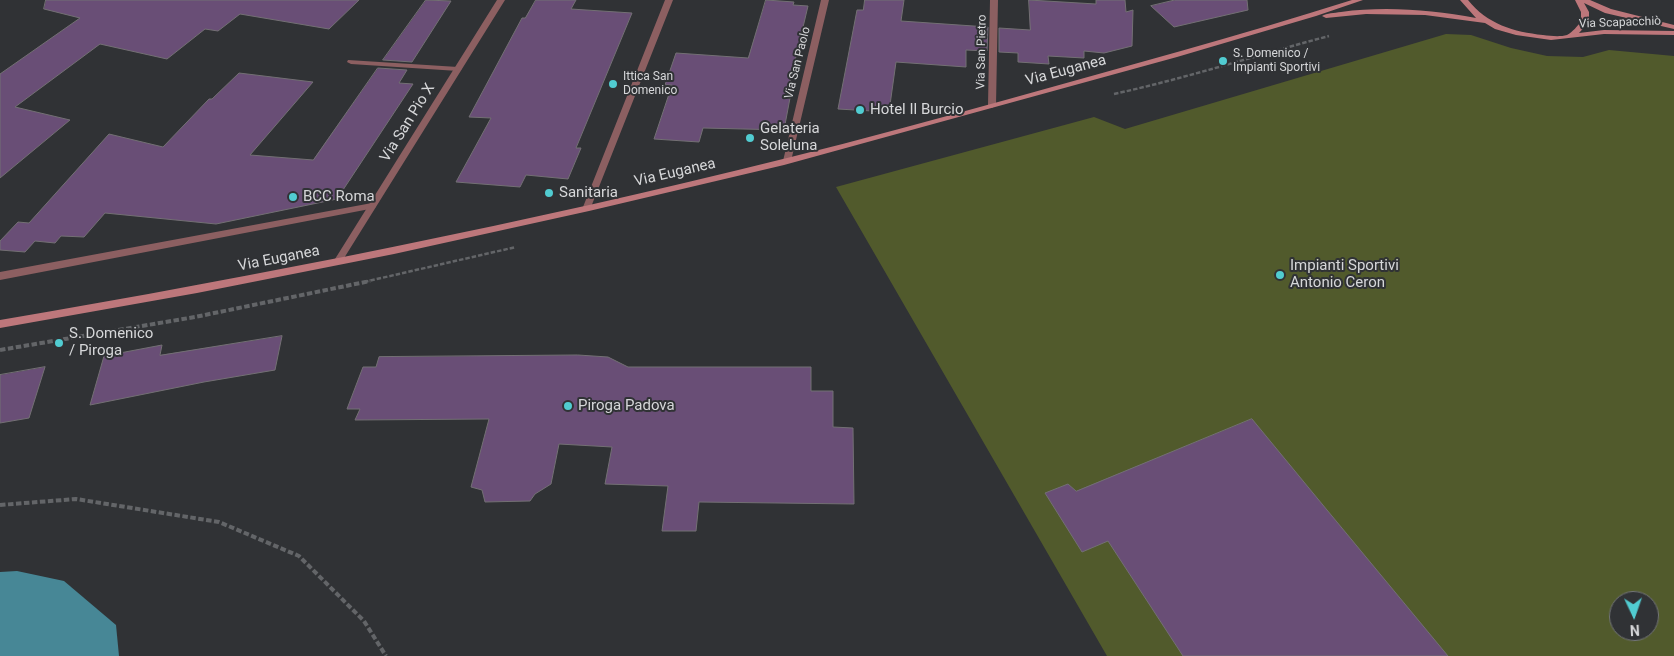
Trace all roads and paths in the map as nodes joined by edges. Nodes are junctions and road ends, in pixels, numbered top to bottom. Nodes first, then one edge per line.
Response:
1 (501, 0) edge
2 (669, 0) edge
3 (825, 0) edge
4 (994, 0) edge
5 (1359, 0) edge
6 (1464, 0) edge
7 (1579, 0) edge
8 (1584, 0) edge
9 (1484, 21) junction
10 (1288, 23) junction
11 (1674, 27) edge
12 (1674, 33) edge
13 (1332, 36) dead end
14 (1568, 37) junction
15 (351, 62) dead end
16 (458, 69) junction
17 (1107, 96) dead end
18 (992, 105) junction
19 (787, 161) junction
20 (372, 206) junction
21 (586, 207) junction
22 (521, 245) dead end
23 (338, 261) junction
24 (0, 276) edge
25 (0, 324) edge
26 (0, 350) edge
27 (0, 505) edge
28 (386, 656) edge

1 - 16 street, Via San Pio X
2 - 21 street
3 - 19 street, Via San Paolo
4 - 18 street, Via San Pietro
5 - 10 street, Via Euganea
6 - 9 street, Via Euganea
7 - 14 street
8 - 11 street, Via Scapacchiò
9 - 10 street, Via Euganea
9 - 14 street, Via Euganea
10 - 18 street, Via Euganea
12 - 14 street, Via Scapacchiò
13 - 17 path
15 - 16 street
16 - 20 street, Via San Pio X
18 - 19 street, Via Euganea
19 - 21 street, Via Euganea
20 - 23 street, Via San Pio X
20 - 24 street
21 - 23 street, Via Euganea
22 - 26 path
23 - 25 street, Via Euganea
27 - 28 path

